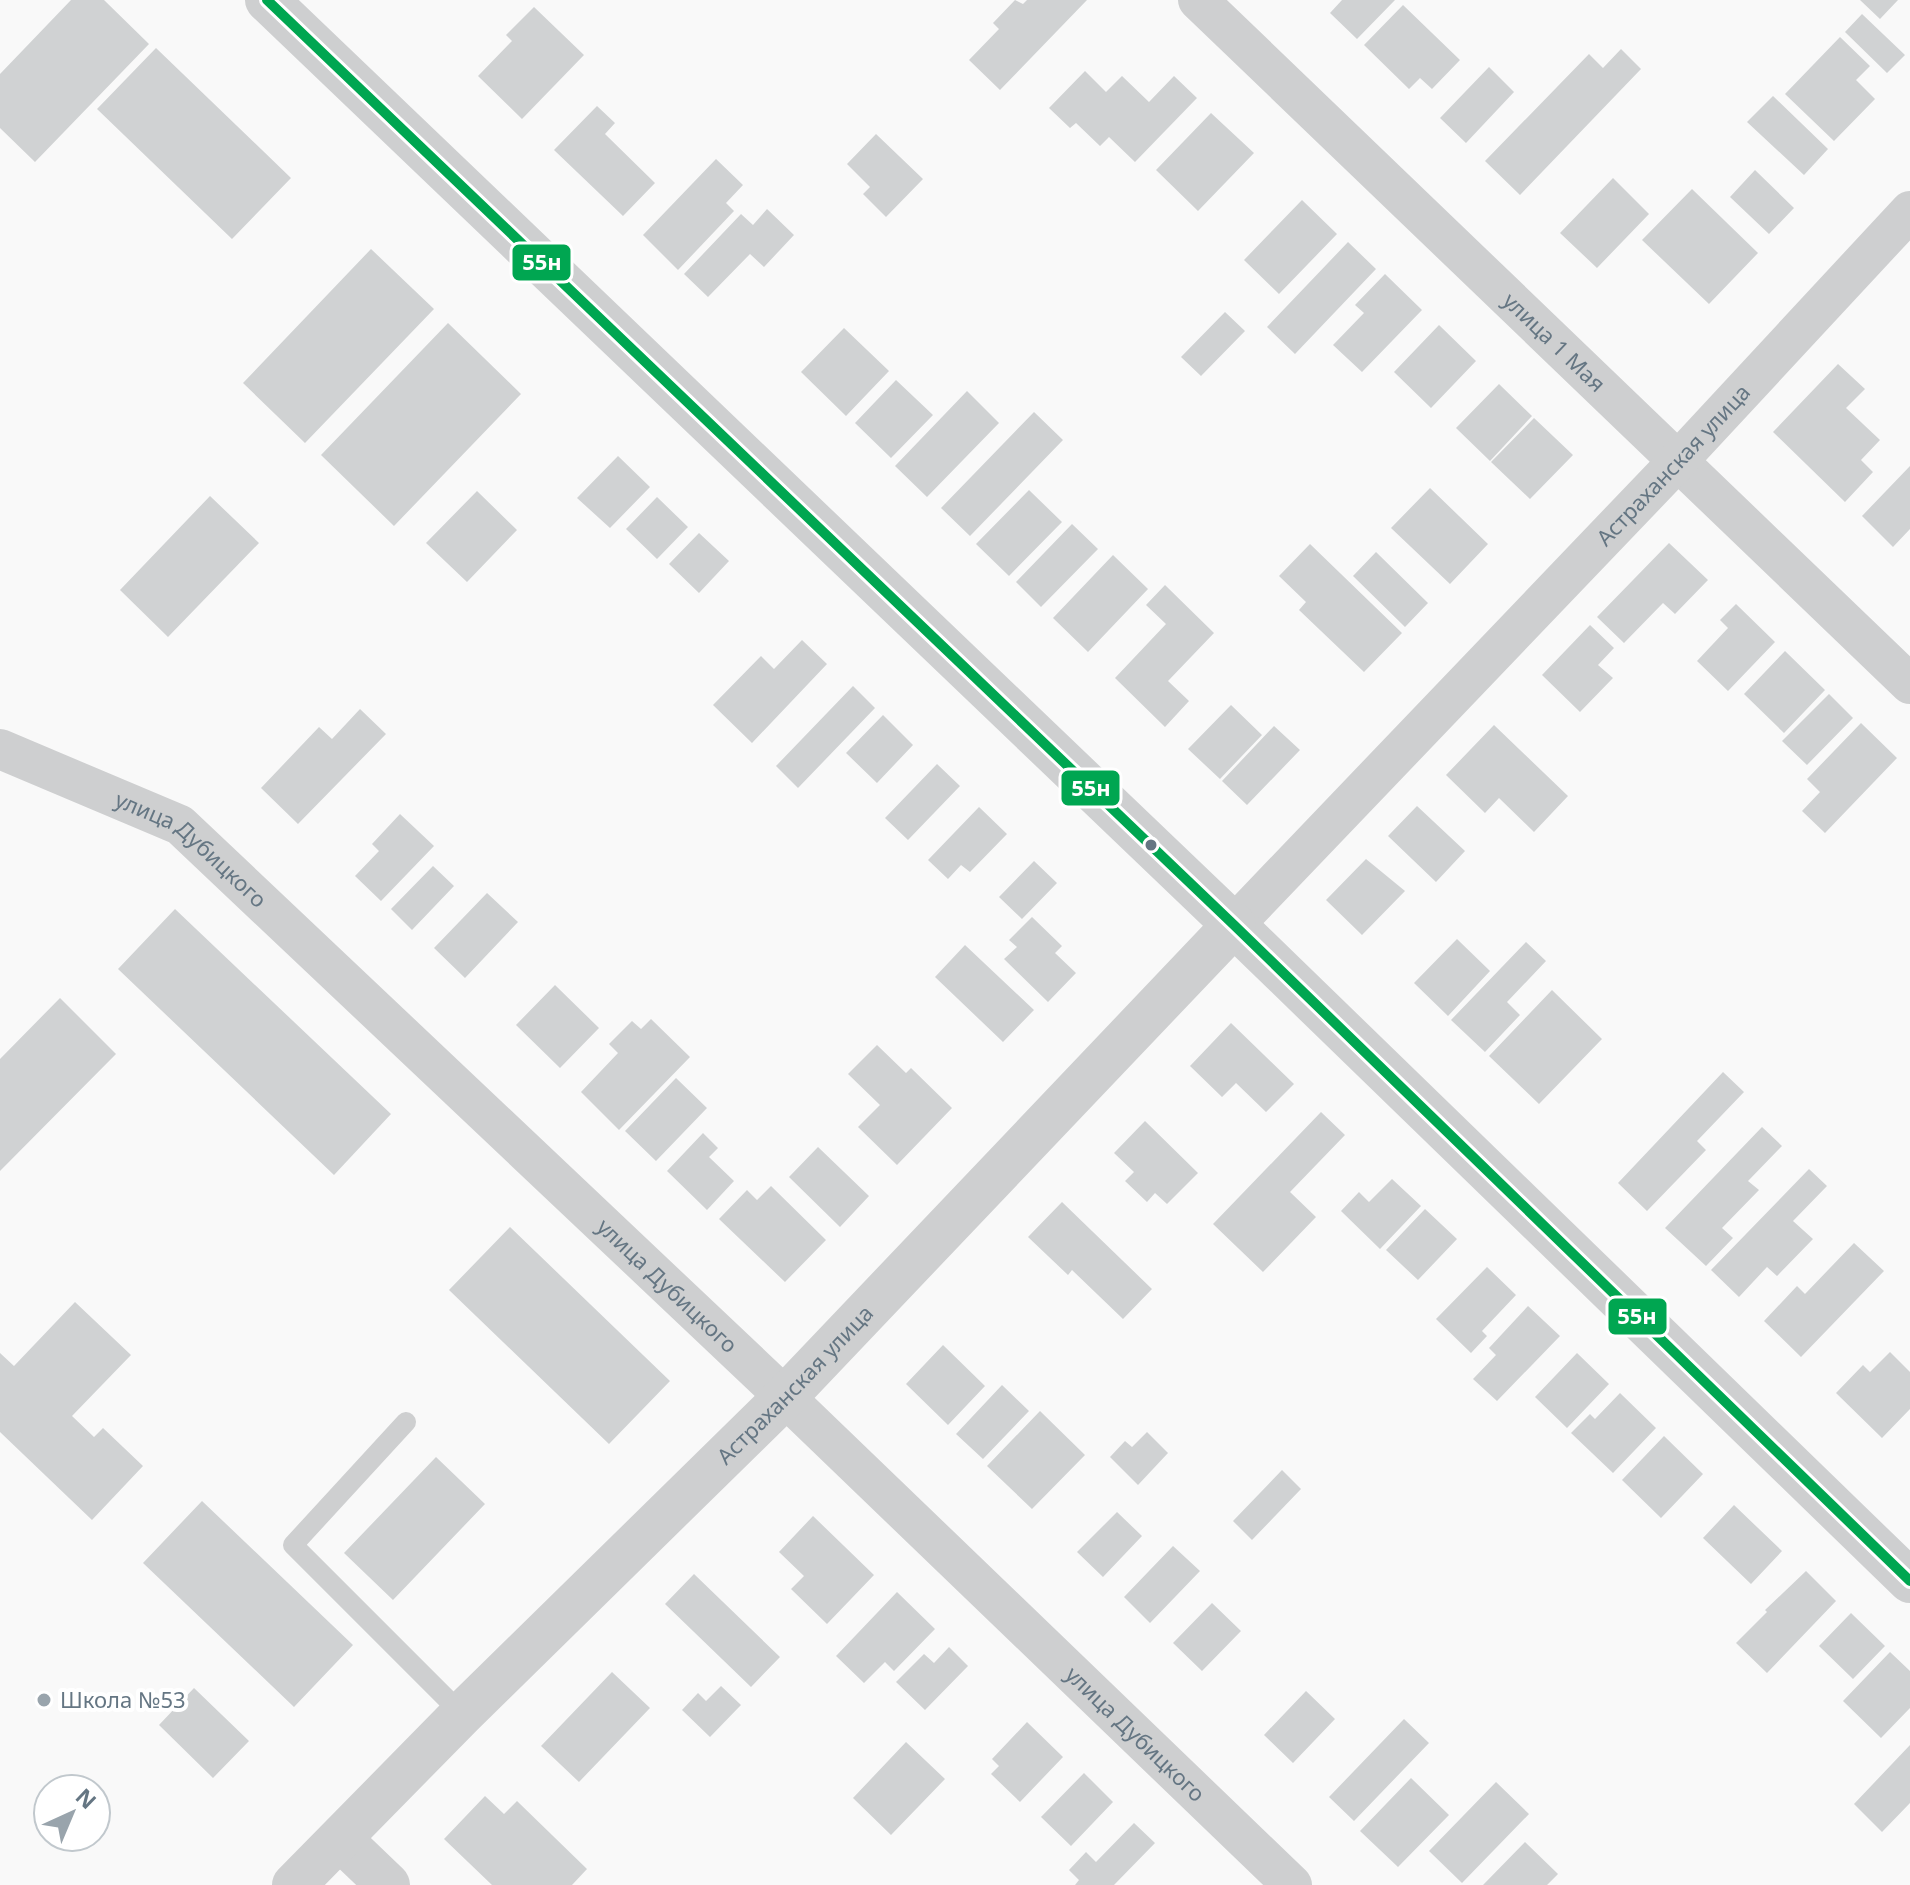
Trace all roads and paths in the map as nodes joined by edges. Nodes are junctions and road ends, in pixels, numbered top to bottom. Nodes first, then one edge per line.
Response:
1 (267, 0) edge
2 (1198, 0) edge
3 (1910, 211) edge
4 (1677, 462) junction
5 (1910, 684) edge
6 (0, 749) edge
7 (1234, 925) junction
8 (785, 1397) junction
9 (406, 1422) dead end
10 (1910, 1581) edge
11 (462, 1714) junction
12 (340, 1839) junction
13 (294, 1885) edge
14 (388, 1885) edge
15 (1292, 1885) edge

1 - 7 street
2 - 4 street, улица 1 Мая
3 - 4 street, Астраханская улица
4 - 5 street, улица 1 Мая
4 - 7 street, Астраханская улица
6 - 8 street, улица Дубицкого
7 - 8 street, Астраханская улица
7 - 10 street
8 - 11 street, Астраханская улица
8 - 15 street, улица Дубицкого
9 - 11 lane
11 - 12 street, Астраханская улица
12 - 13 street, Астраханская улица
12 - 14 street

